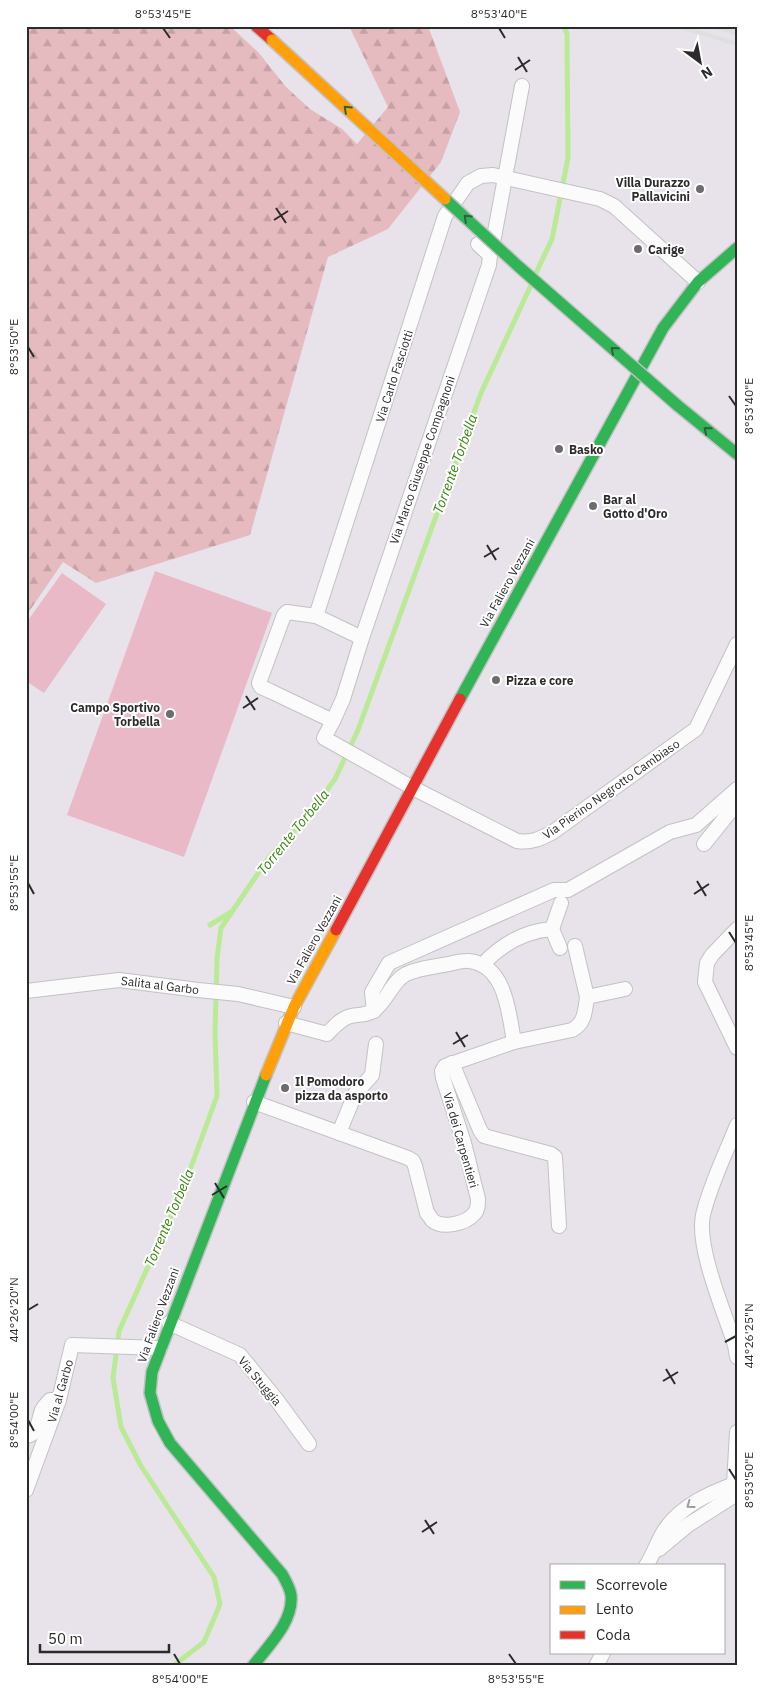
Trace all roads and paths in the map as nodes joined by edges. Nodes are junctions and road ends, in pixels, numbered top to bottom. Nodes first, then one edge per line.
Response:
1 (256, 26) edge
2 (522, 86) dead end
3 (511, 176) junction
4 (445, 216) junction
5 (737, 248) edge
6 (490, 254) junction
7 (698, 282) junction
8 (737, 454) edge
9 (316, 616) junction
10 (362, 638) junction
11 (737, 644) edge
12 (333, 721) junction
13 (413, 788) junction
14 (737, 789) edge
15 (737, 804) edge
16 (704, 844) dead end
17 (561, 903) dead end
18 (552, 929) junction
19 (737, 929) edge
20 (574, 946) dead end
21 (560, 948) dead end
22 (482, 964) junction
23 (625, 989) dead end
24 (26, 991) edge
25 (587, 997) junction
26 (294, 1007) junction
27 (374, 1011) junction
28 (286, 1023) junction
29 (514, 1042) junction
30 (376, 1044) dead end
31 (737, 1048) edge
32 (452, 1063) junction
33 (254, 1102) junction
34 (737, 1125) edge
35 (339, 1133) junction
36 (559, 1226) dead end
37 (169, 1323) junction
38 (160, 1348) junction
39 (737, 1357) edge
40 (60, 1400) junction
41 (737, 1432) edge
42 (26, 1436) edge
43 (309, 1444) dead end
44 (26, 1490) edge
45 (735, 1493) edge
46 (647, 1564) edge
47 (602, 1654) edge
48 (253, 1666) edge
49 (596, 1666) edge

8 -> 1 main road, bridge
2 - 3 street
3 - 4 street, Via Carlo Fasciotti
3 - 6 street, Via Marco Giuseppe Compagnoni
3 - 7 street, Via Carlo Fasciotti
4 - 6 street
4 - 9 street, Via Carlo Fasciotti
5 - 7 main road, Via Faliero Vezzani
6 - 10 street, Via Marco Giuseppe Compagnoni
7 - 13 main road, Via Faliero Vezzani
9 - 10 street
9 - 12 street
10 - 12 street, Via Marco Giuseppe Compagnoni
11 - 13 street, Via Pierino Negrotto Cambiaso
12 - 13 street
13 - 26 main road, Via Faliero Vezzani
14 - 27 street
15 - 16 street
17 - 18 street
18 - 21 street
18 - 22 street
19 - 31 street
20 - 25 street
22 - 27 street
22 - 29 street
23 - 25 street
24 - 26 street, Salita al Garbo
25 - 29 street
26 - 28 main road, Via Faliero Vezzani
27 - 28 street
28 - 33 main road, Via Faliero Vezzani
29 - 32 street
30 - 35 street
32 - 35 street, Via dei Carpentieri
32 - 36 street, Via dei Carpentieri
33 - 35 street, Via dei Carpentieri
33 - 37 main road, Via Faliero Vezzani
34 - 39 street
37 - 38 main road, Via Faliero Vezzani
37 - 43 street, Via Stuggia
38 - 40 street, Via al Garbo
38 - 48 main road, Via Faliero Vezzani
40 - 42 street
40 - 44 street, Via al Garbo
41 - 45 street
45 - 46 street
47 - 49 street

